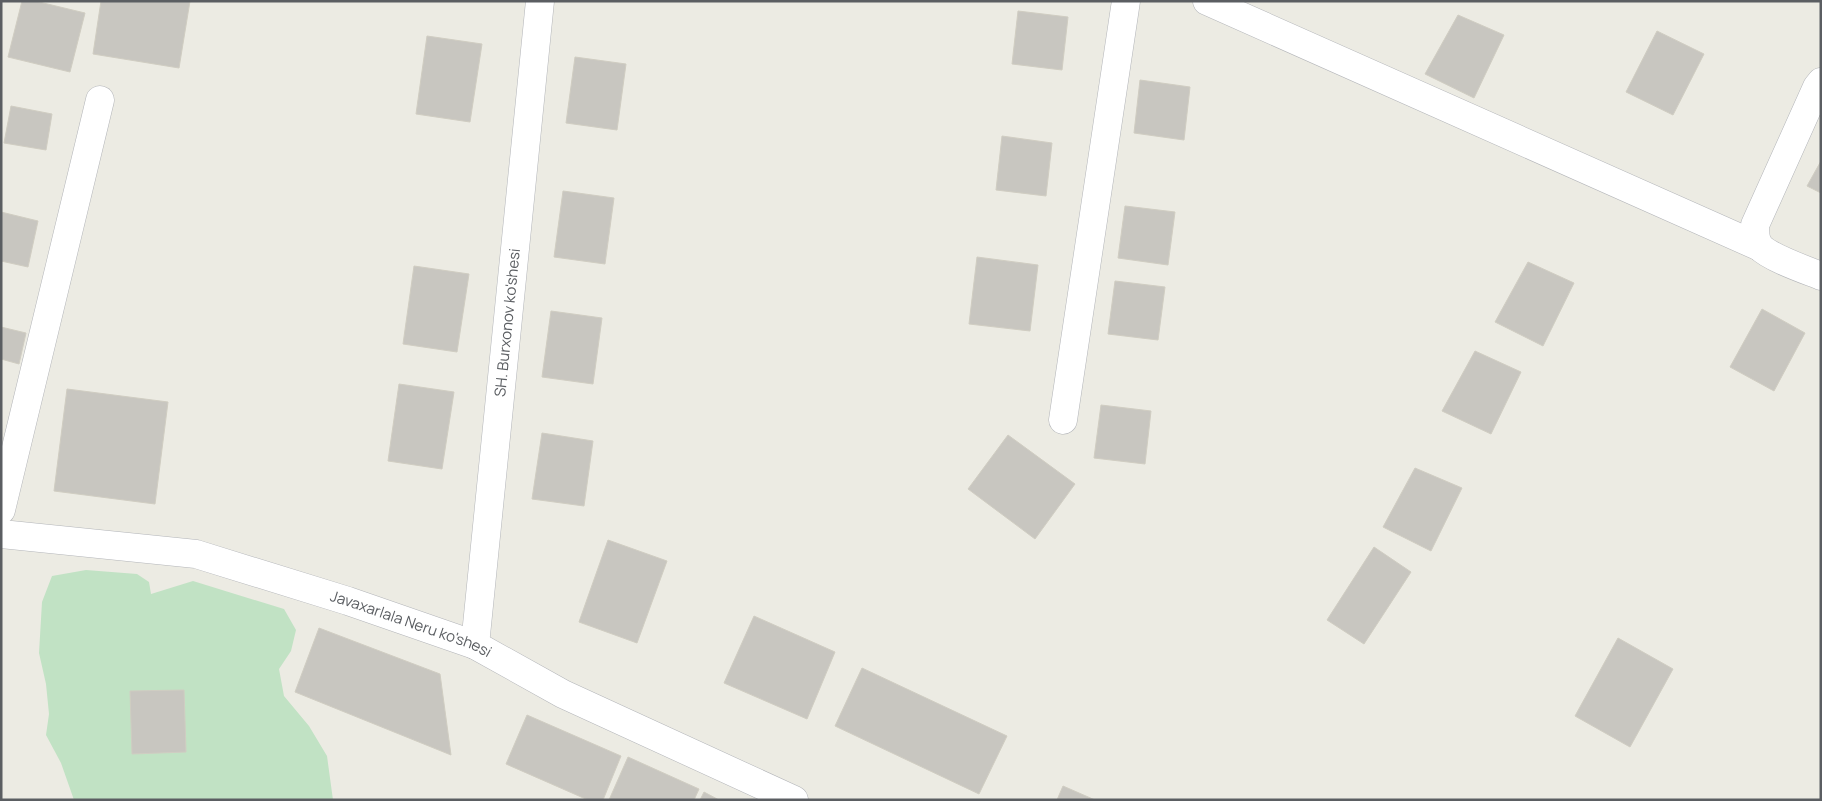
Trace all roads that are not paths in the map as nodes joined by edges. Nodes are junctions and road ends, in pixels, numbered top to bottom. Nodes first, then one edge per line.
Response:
1 (540, 1) edge
2 (1126, 1) edge
3 (1208, 1) edge
4 (1821, 82) edge
5 (100, 100) dead end
6 (1760, 247) junction
7 (1821, 276) edge
8 (1063, 420) dead end
9 (1, 510) edge
10 (1, 534) edge
11 (474, 645) junction
12 (794, 800) edge

1 - 11 street, SH. Burxonov ko'shesi
2 - 8 street
3 - 6 street
4 - 6 street
5 - 9 street
6 - 7 street
10 - 11 street, Javaxarlala Neru ko'shesi
11 - 12 street, Javaxarlala Neru ko'shesi

